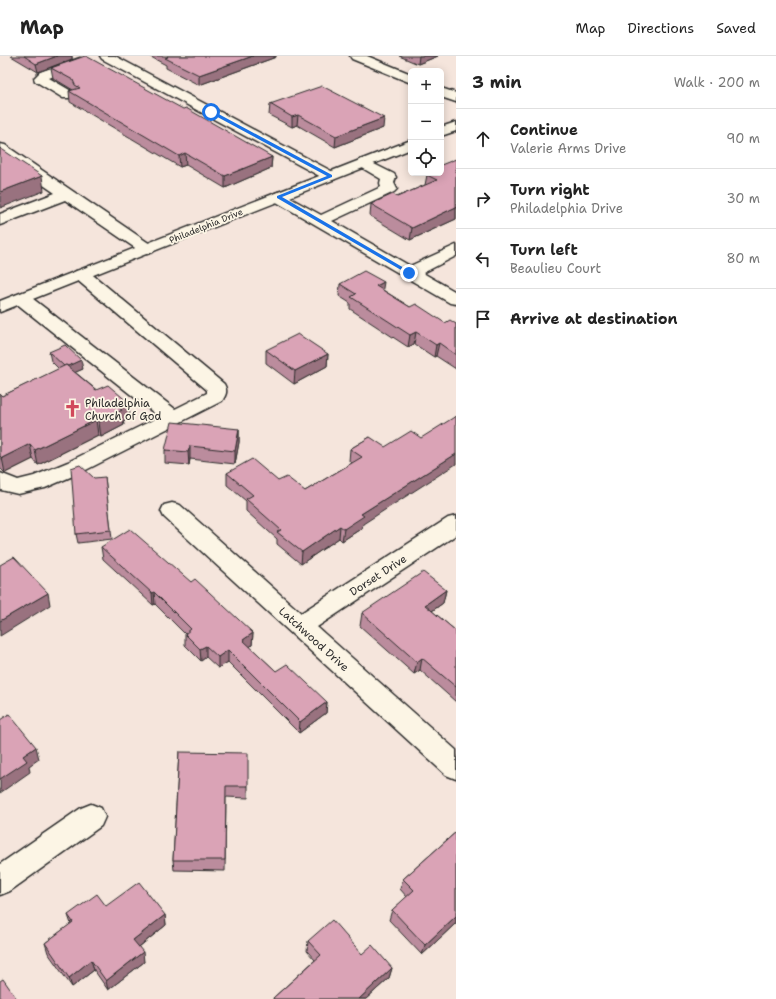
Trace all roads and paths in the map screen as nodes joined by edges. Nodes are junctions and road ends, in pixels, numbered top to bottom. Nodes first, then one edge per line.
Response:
1 (98, 56) edge
2 (106, 56) edge
3 (356, 56) edge
4 (408, 78) edge
5 (444, 93) edge
6 (68, 95) dead end
7 (456, 98) edge
8 (456, 126) edge
9 (444, 131) edge
10 (408, 145) edge
11 (0, 148) edge
12 (364, 163) junction
13 (330, 176) junction
14 (66, 194) junction
15 (278, 197) junction
16 (0, 220) edge
17 (320, 221) junction
18 (147, 249) junction
19 (456, 250) edge
20 (409, 273) junction
21 (82, 275) junction
22 (22, 299) junction
23 (456, 299) edge
24 (0, 307) edge
25 (173, 418) junction
26 (0, 480) edge
27 (172, 511) dead end
28 (456, 524) edge
29 (300, 626) junction
30 (456, 767) edge
31 (91, 817) dead end
32 (0, 882) edge

1 - 6 street
2 - 13 street
3 - 4 street
5 - 7 street
8 - 9 street
10 - 12 street, Philadelphia Drive
11 - 14 street
12 - 13 street, Philadelphia Drive
12 - 17 street
13 - 15 street, Philadelphia Drive
14 - 16 street
14 - 18 street
15 - 17 street
15 - 18 street, Philadelphia Drive
17 - 20 street
18 - 21 street, Philadelphia Drive
19 - 20 street
20 - 23 street
21 - 22 street, Philadelphia Drive
21 - 25 street
22 - 24 street, Philadelphia Drive
22 - 25 street
25 - 26 street
27 - 29 street, Latchwood Drive
28 - 29 street, Dorset Drive
29 - 30 street, Latchwood Drive
31 - 32 street

